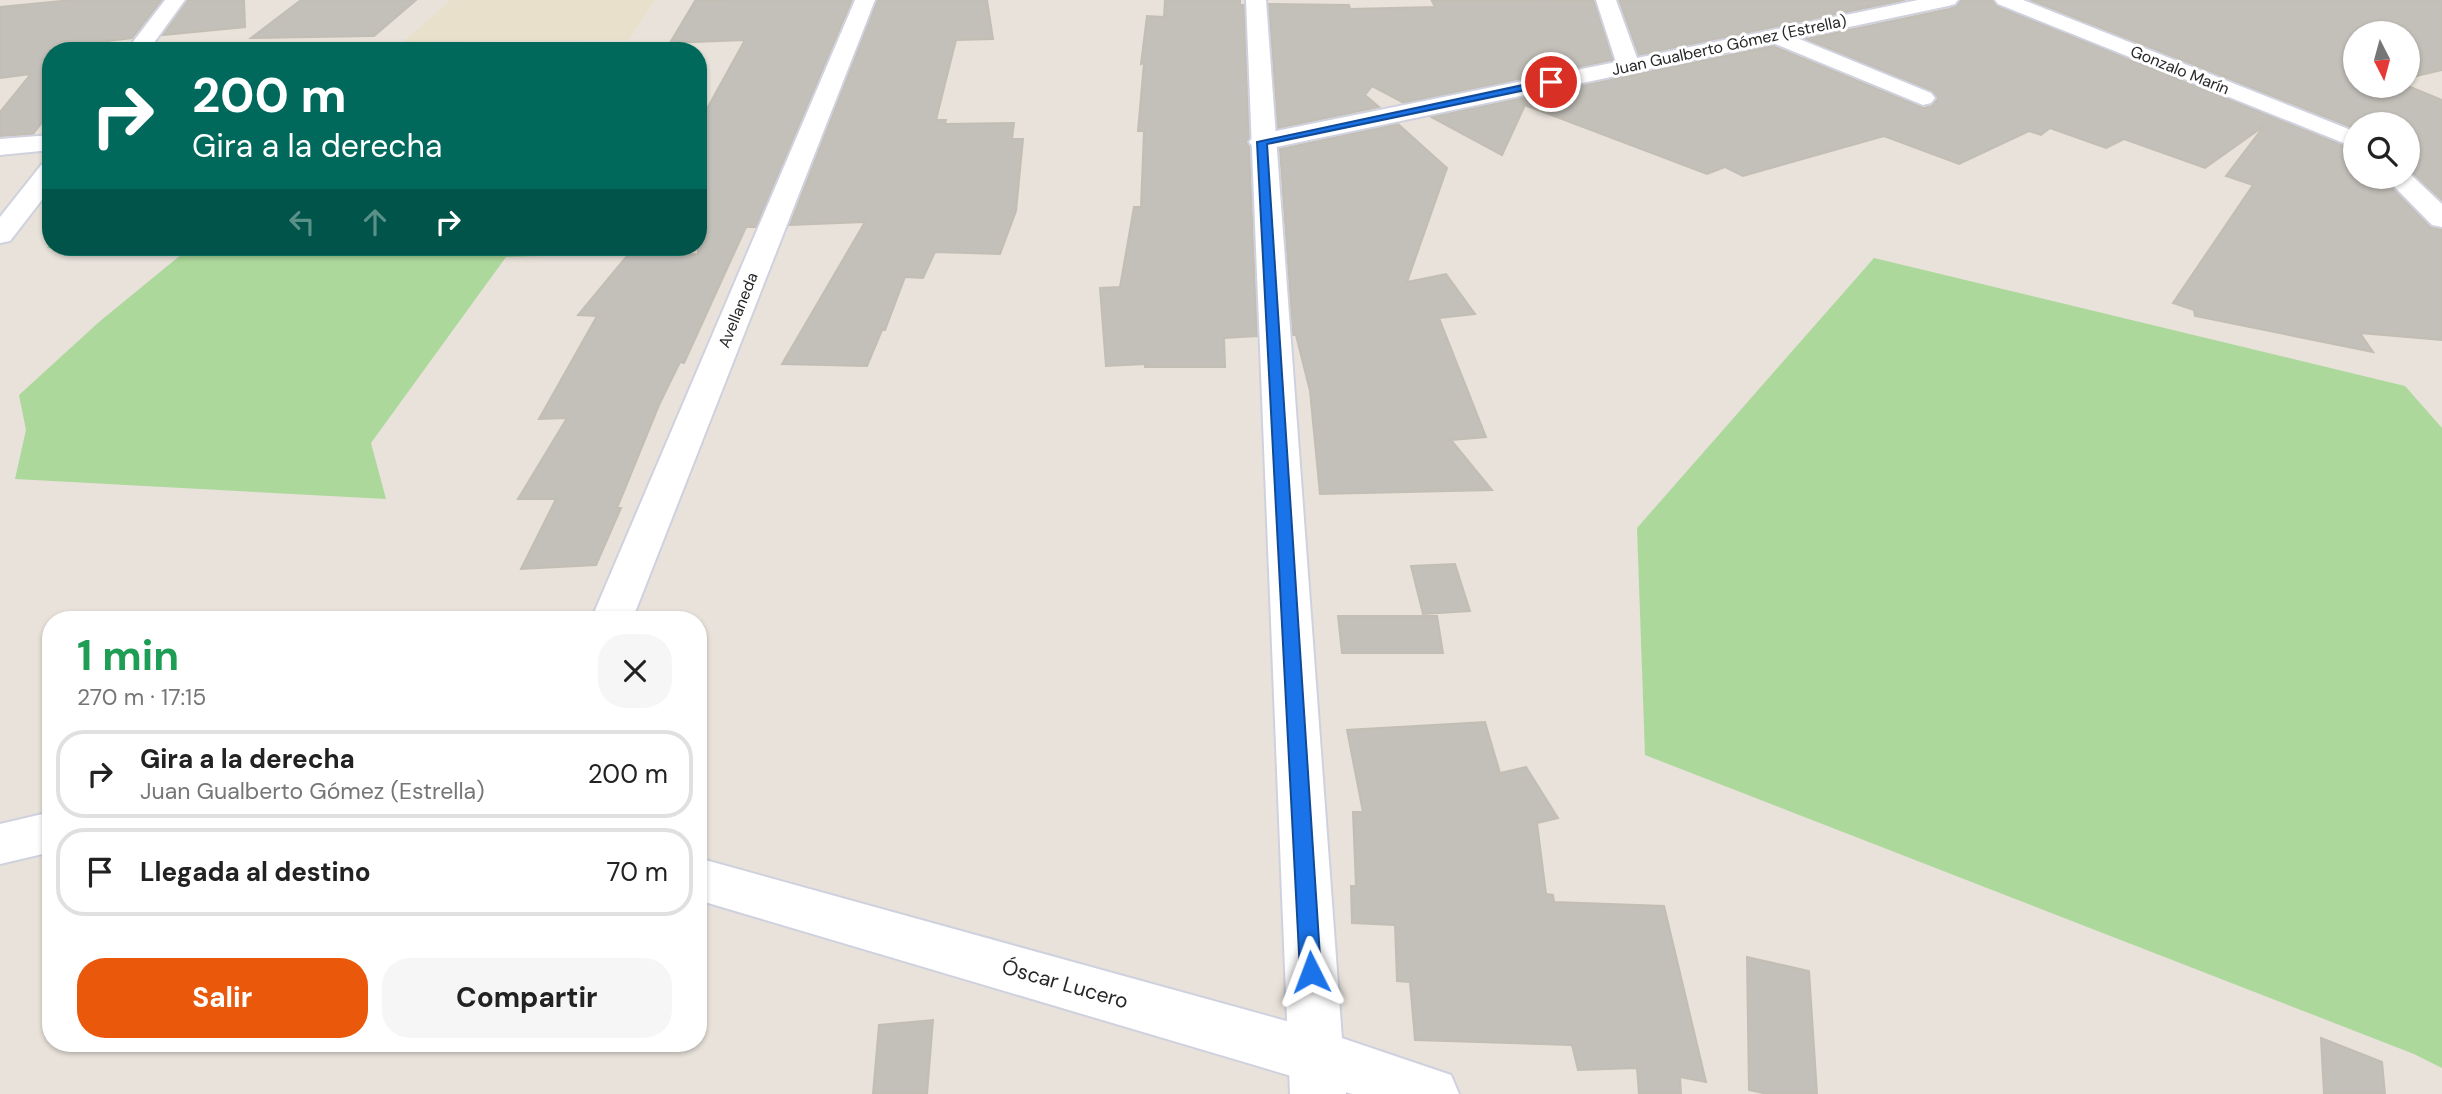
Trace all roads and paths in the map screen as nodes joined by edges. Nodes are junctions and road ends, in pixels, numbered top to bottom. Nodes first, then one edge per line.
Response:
1 (175, 0) edge
2 (865, 0) edge
3 (1256, 0) edge
4 (1606, 0) edge
5 (1948, 0) edge
6 (2005, 0) edge
7 (1774, 36) junction
8 (144, 42) edge
9 (1629, 66) junction
10 (1923, 98) dead end
11 (2343, 136) edge
12 (1262, 142) junction
13 (42, 143) edge
14 (0, 148) edge
15 (42, 181) edge
16 (2412, 189) edge
17 (2439, 214) edge
18 (0, 235) edge
19 (615, 611) edge
20 (42, 834) edge
21 (0, 844) edge
22 (707, 882) edge
23 (1317, 1074) edge
24 (1431, 1094) edge

1 - 8 street
2 - 19 street, Avellaneda
3 - 12 street
4 - 9 street
5 - 7 street, Juan Gualberto Gómez (Estrella)
6 - 11 street, Gonzalo Marín
7 - 9 street, Juan Gualberto Gómez (Estrella)
7 - 10 street
9 - 12 street, Juan Gualberto Gómez (Estrella)
12 - 23 street
13 - 14 street
15 - 18 street
16 - 17 street
20 - 21 street
22 - 23 street, Óscar Lucero
23 - 24 street, Óscar Lucero

